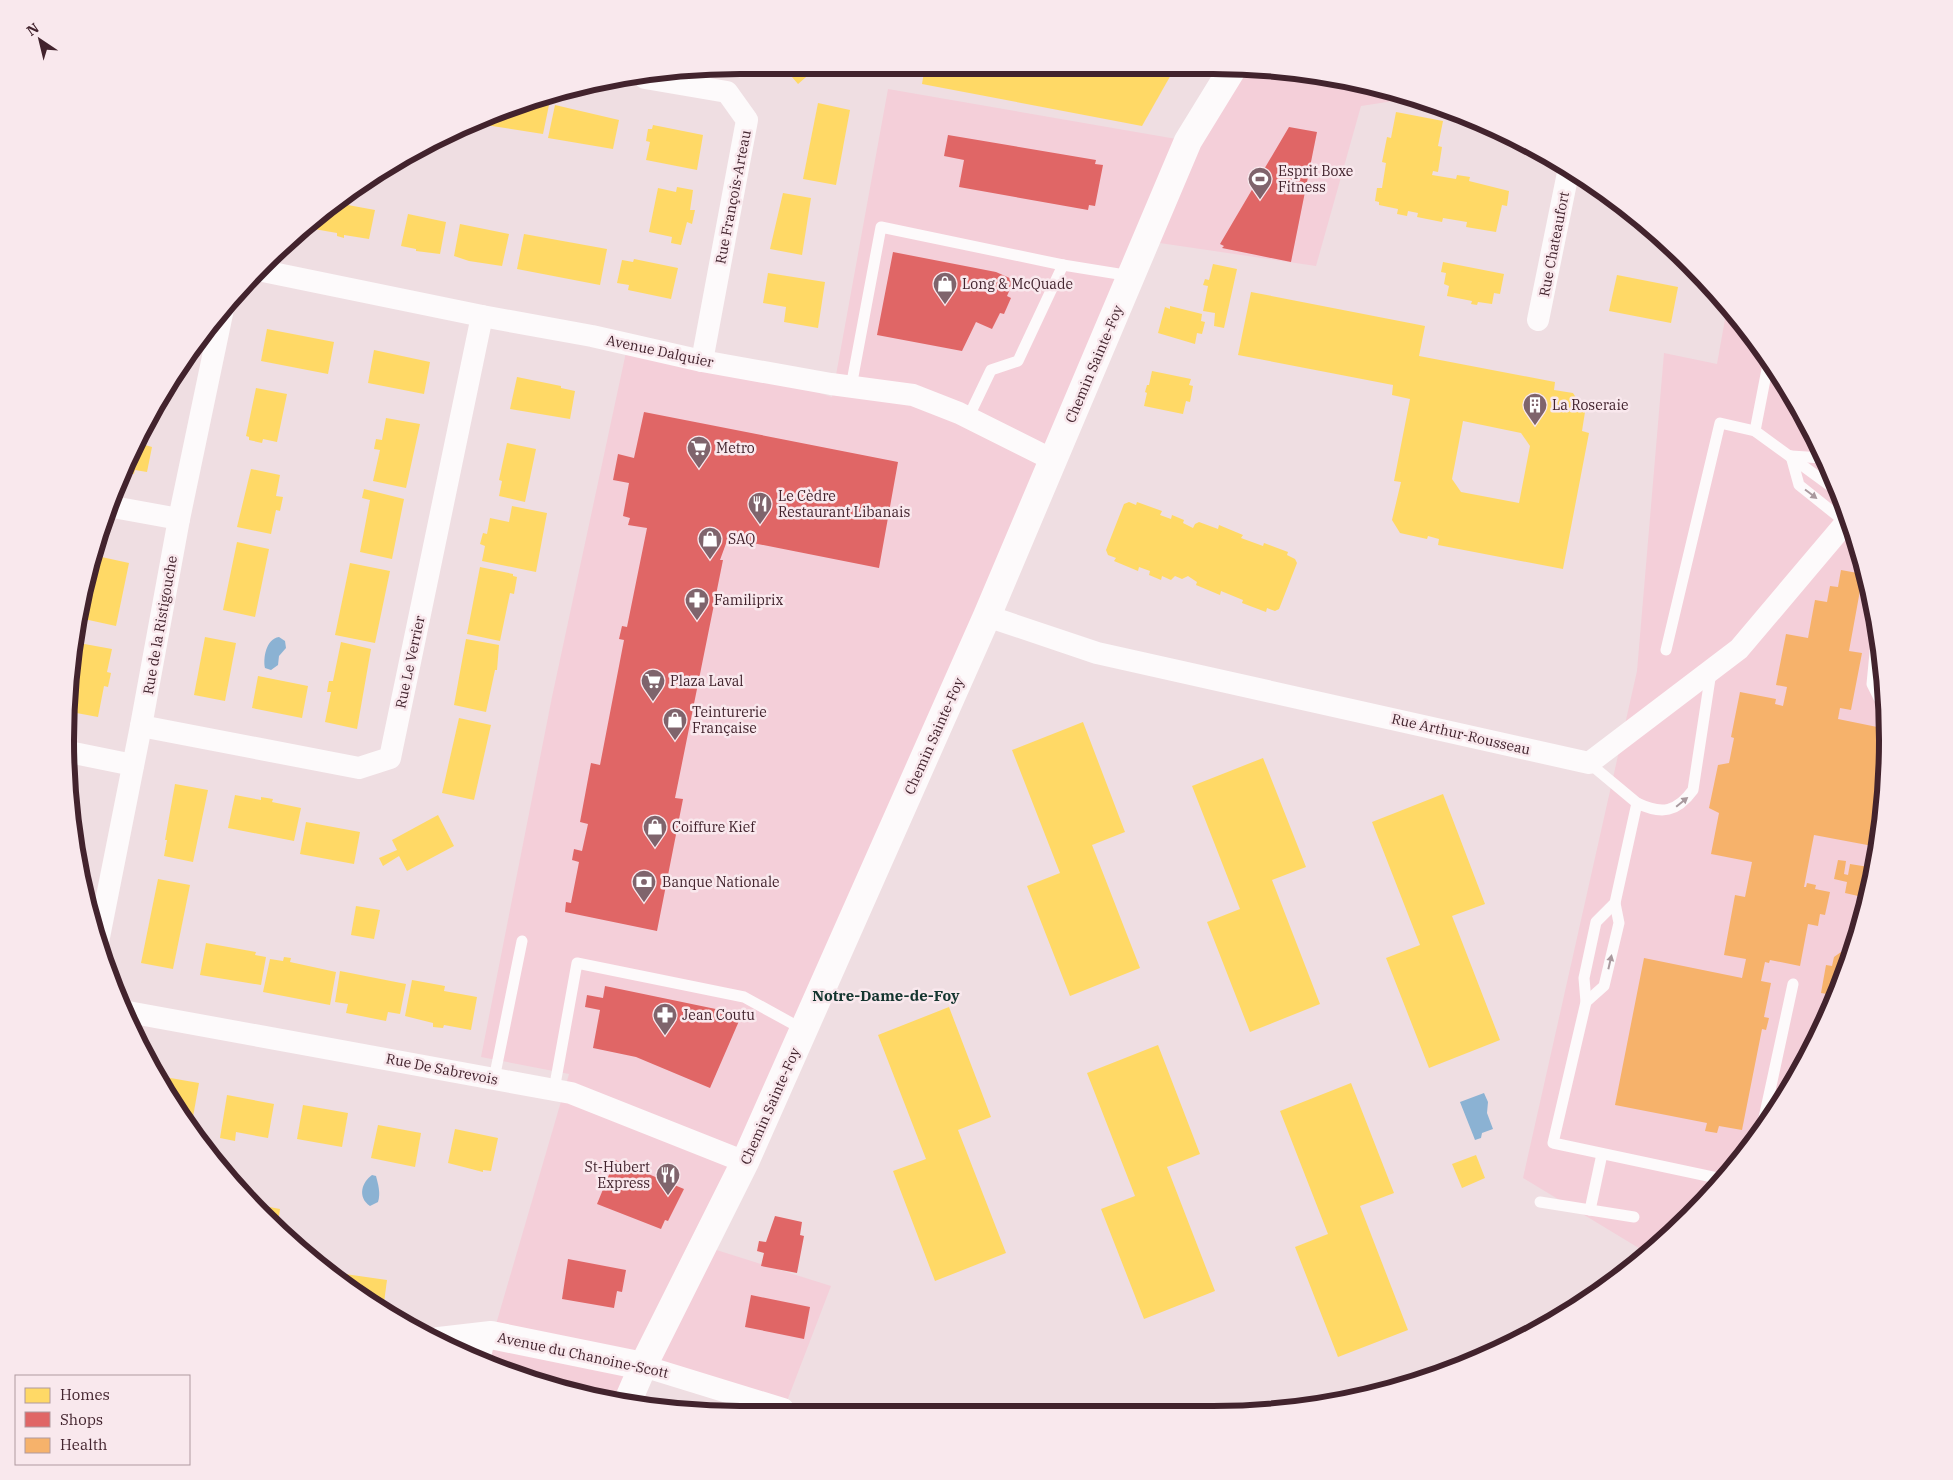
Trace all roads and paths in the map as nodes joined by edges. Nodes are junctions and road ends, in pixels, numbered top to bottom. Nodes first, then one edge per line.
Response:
1 (1229, 74) edge
2 (652, 79) edge
3 (1567, 176) edge
4 (1063, 265) junction
5 (266, 272) edge
6 (1131, 276) junction
7 (482, 316) junction
8 (1538, 320) dead end
9 (220, 323) edge
10 (702, 361) junction
11 (1767, 370) edge
12 (850, 387) junction
13 (968, 418) junction
14 (1755, 431) junction
15 (1791, 456) junction
16 (1817, 458) edge
17 (1052, 460) junction
18 (1829, 485) edge
19 (116, 508) edge
20 (1841, 517) edge
21 (179, 519) junction
22 (1844, 527) edge
23 (987, 616) junction
24 (1666, 650) dead end
25 (1874, 658) edge
26 (1711, 672) junction
27 (1878, 694) edge
28 (141, 726) junction
29 (74, 753) edge
30 (1589, 763) junction
31 (133, 765) junction
32 (1638, 803) junction
33 (1615, 903) junction
34 (101, 928) edge
35 (522, 941) dead end
36 (1793, 984) dead end
37 (1586, 1002) junction
38 (132, 1013) edge
39 (804, 1030) junction
40 (494, 1079) junction
41 (554, 1090) junction
42 (1765, 1113) edge
43 (1602, 1154) junction
44 (746, 1162) junction
45 (1715, 1178) edge
46 (1540, 1202) dead end
47 (1590, 1210) junction
48 (1634, 1217) dead end
49 (491, 1335) junction
50 (449, 1340) edge
51 (486, 1356) edge
52 (643, 1366) junction
53 (630, 1397) edge
54 (773, 1406) edge

1 - 6 main road, Chemin Sainte-Foy
2 - 10 street, Rue François-Arteau
3 - 8 street, Rue Chateaufort
4 - 6 lane
4 - 12 lane
4 - 13 lane
5 - 7 street, Avenue Dalquier
6 - 17 main road, Chemin Sainte-Foy
7 - 10 street, Avenue Dalquier
7 - 28 street, Rue Le Verrier
9 - 21 street, Rue de la Ristigouche
10 - 12 street, Avenue Dalquier
11 - 14 lane
12 - 13 street, Avenue Dalquier
13 - 17 street, Avenue Dalquier
14 - 15 lane
14 - 24 lane
15 - 16 lane
15 - 18 lane
15 -> 20 lane
17 - 23 main road, Chemin Sainte-Foy
19 - 21 street
21 - 28 street, Rue de la Ristigouche
22 - 26 street
23 - 30 street, Rue Arthur-Rousseau
23 - 39 main road, Chemin Sainte-Foy
25 - 27 lane
26 - 30 street
32 -> 26 lane
28 - 31 street, Rue de la Ristigouche
29 - 31 street
30 - 32 lane
31 - 34 street, Rue de la Ristigouche
32 - 33 lane
33 - 37 lane
37 -> 33 lane
35 - 40 lane
36 - 42 lane
37 - 43 lane
38 - 40 street, Rue De Sabrevois
39 - 41 lane
39 - 44 main road, Chemin Sainte-Foy
40 - 41 street, Rue De Sabrevois
41 - 44 street, Rue De Sabrevois
43 - 45 lane
43 - 47 lane
44 - 52 main road, Chemin Sainte-Foy
46 - 47 lane
47 - 48 lane
49 - 50 main road, Avenue du Chanoine-Scott
49 - 51 lane
49 - 52 main road, Avenue du Chanoine-Scott
52 - 53 main road, Chemin Sainte-Foy
52 - 54 street, Avenue du Chanoine-Scott

